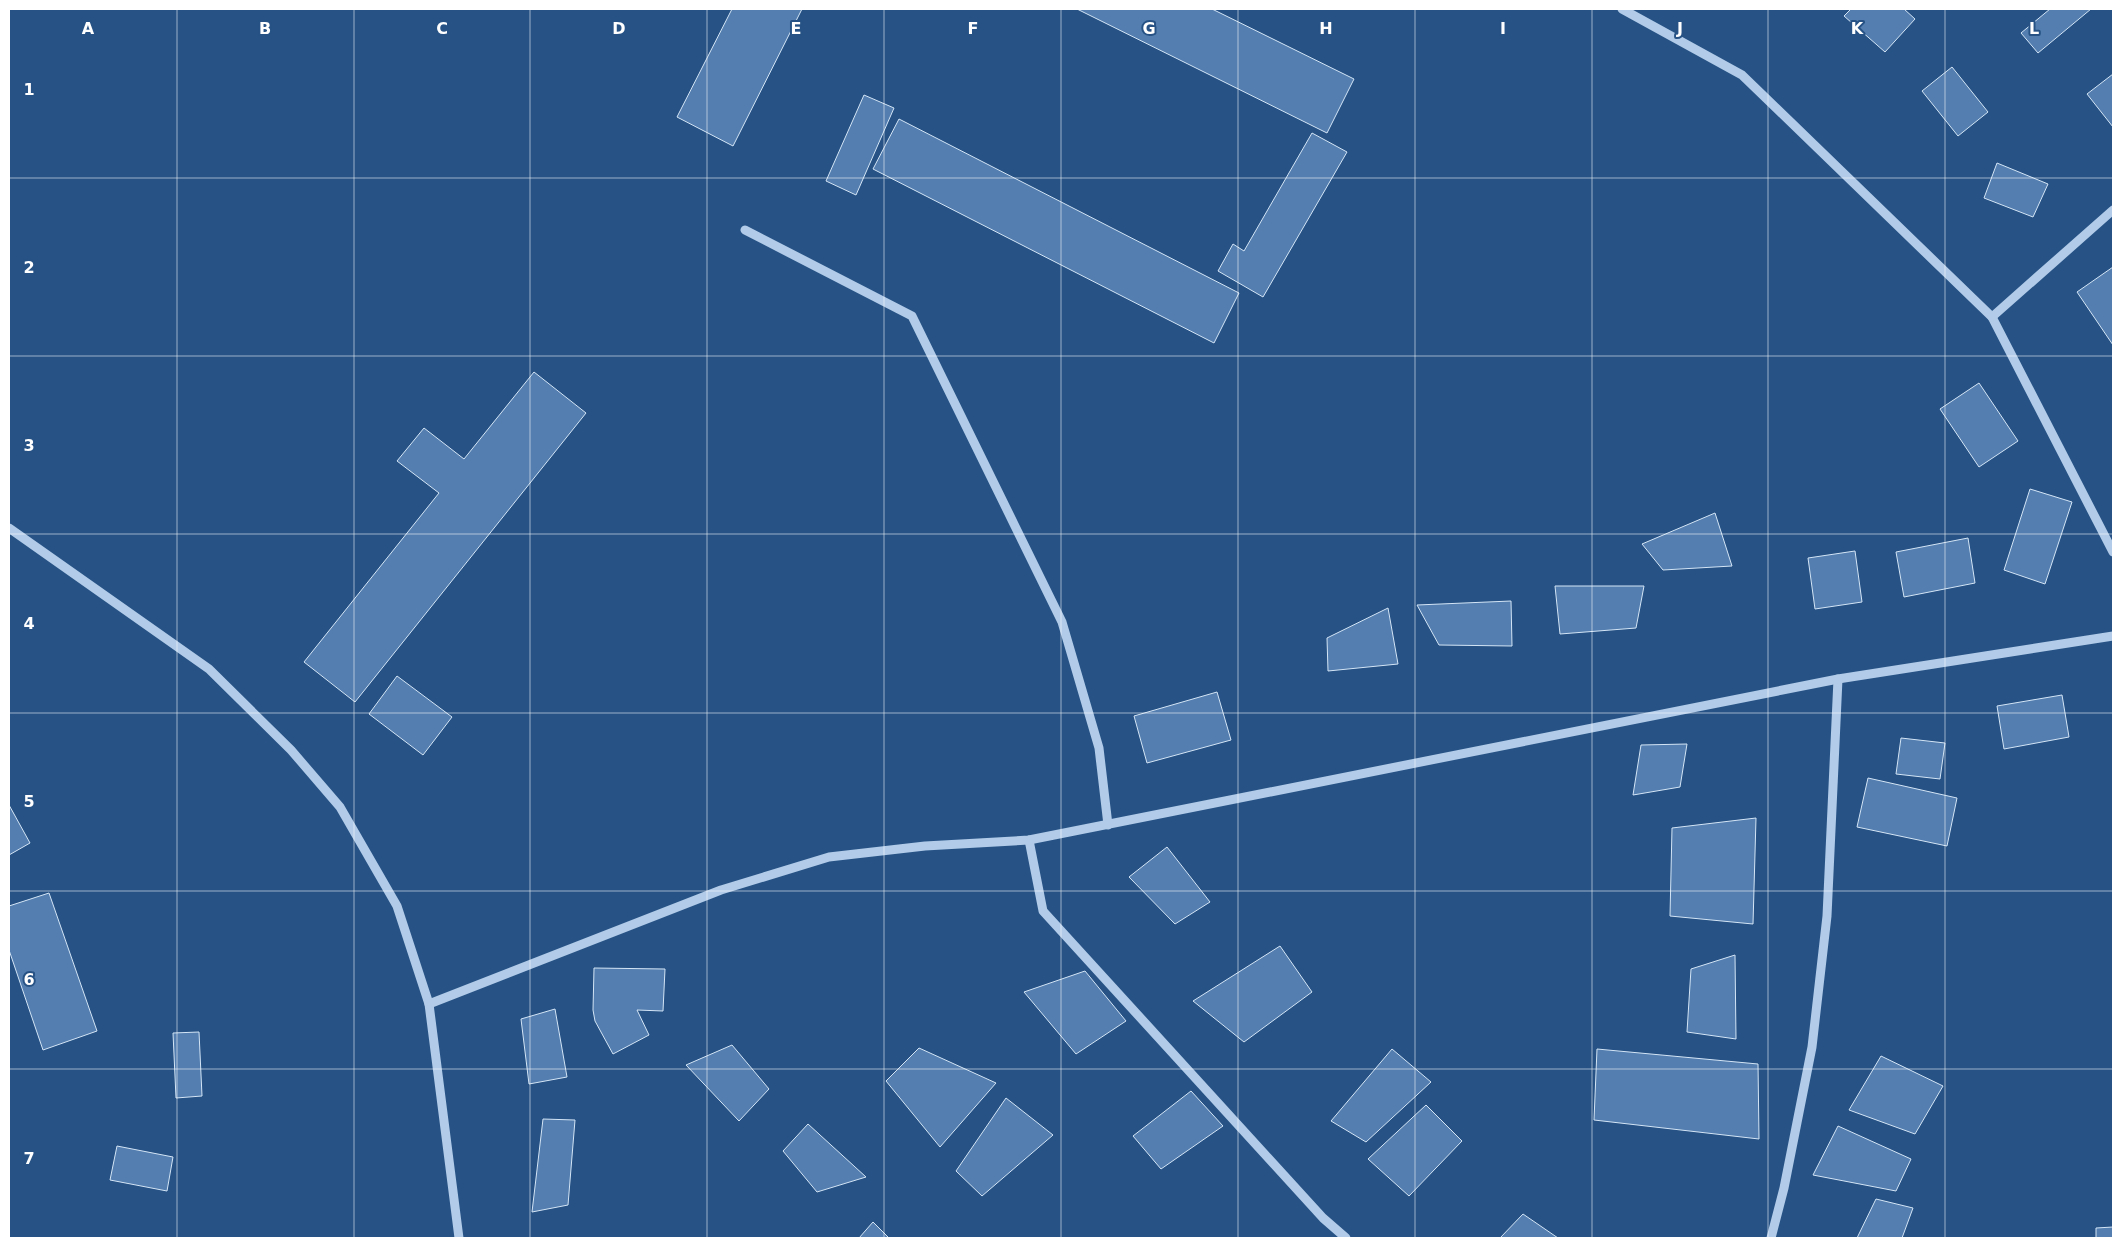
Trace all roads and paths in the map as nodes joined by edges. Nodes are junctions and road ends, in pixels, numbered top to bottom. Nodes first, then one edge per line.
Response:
1 (1622, 9) edge
2 (2113, 210) edge
3 (745, 230) dead end
4 (1992, 317) junction
5 (9, 528) edge
6 (2113, 552) edge
7 (2113, 636) edge
8 (1838, 679) junction
9 (1108, 825) junction
10 (1029, 840) junction
11 (429, 1004) junction
12 (459, 1238) edge
13 (1346, 1238) edge
14 (1771, 1238) edge

1 - 4 street
2 - 4 street
3 - 9 street
4 - 6 street
5 - 11 street
7 - 8 street
8 - 9 street
8 - 14 street
9 - 10 street
10 - 11 street
10 - 13 street
11 - 12 street

